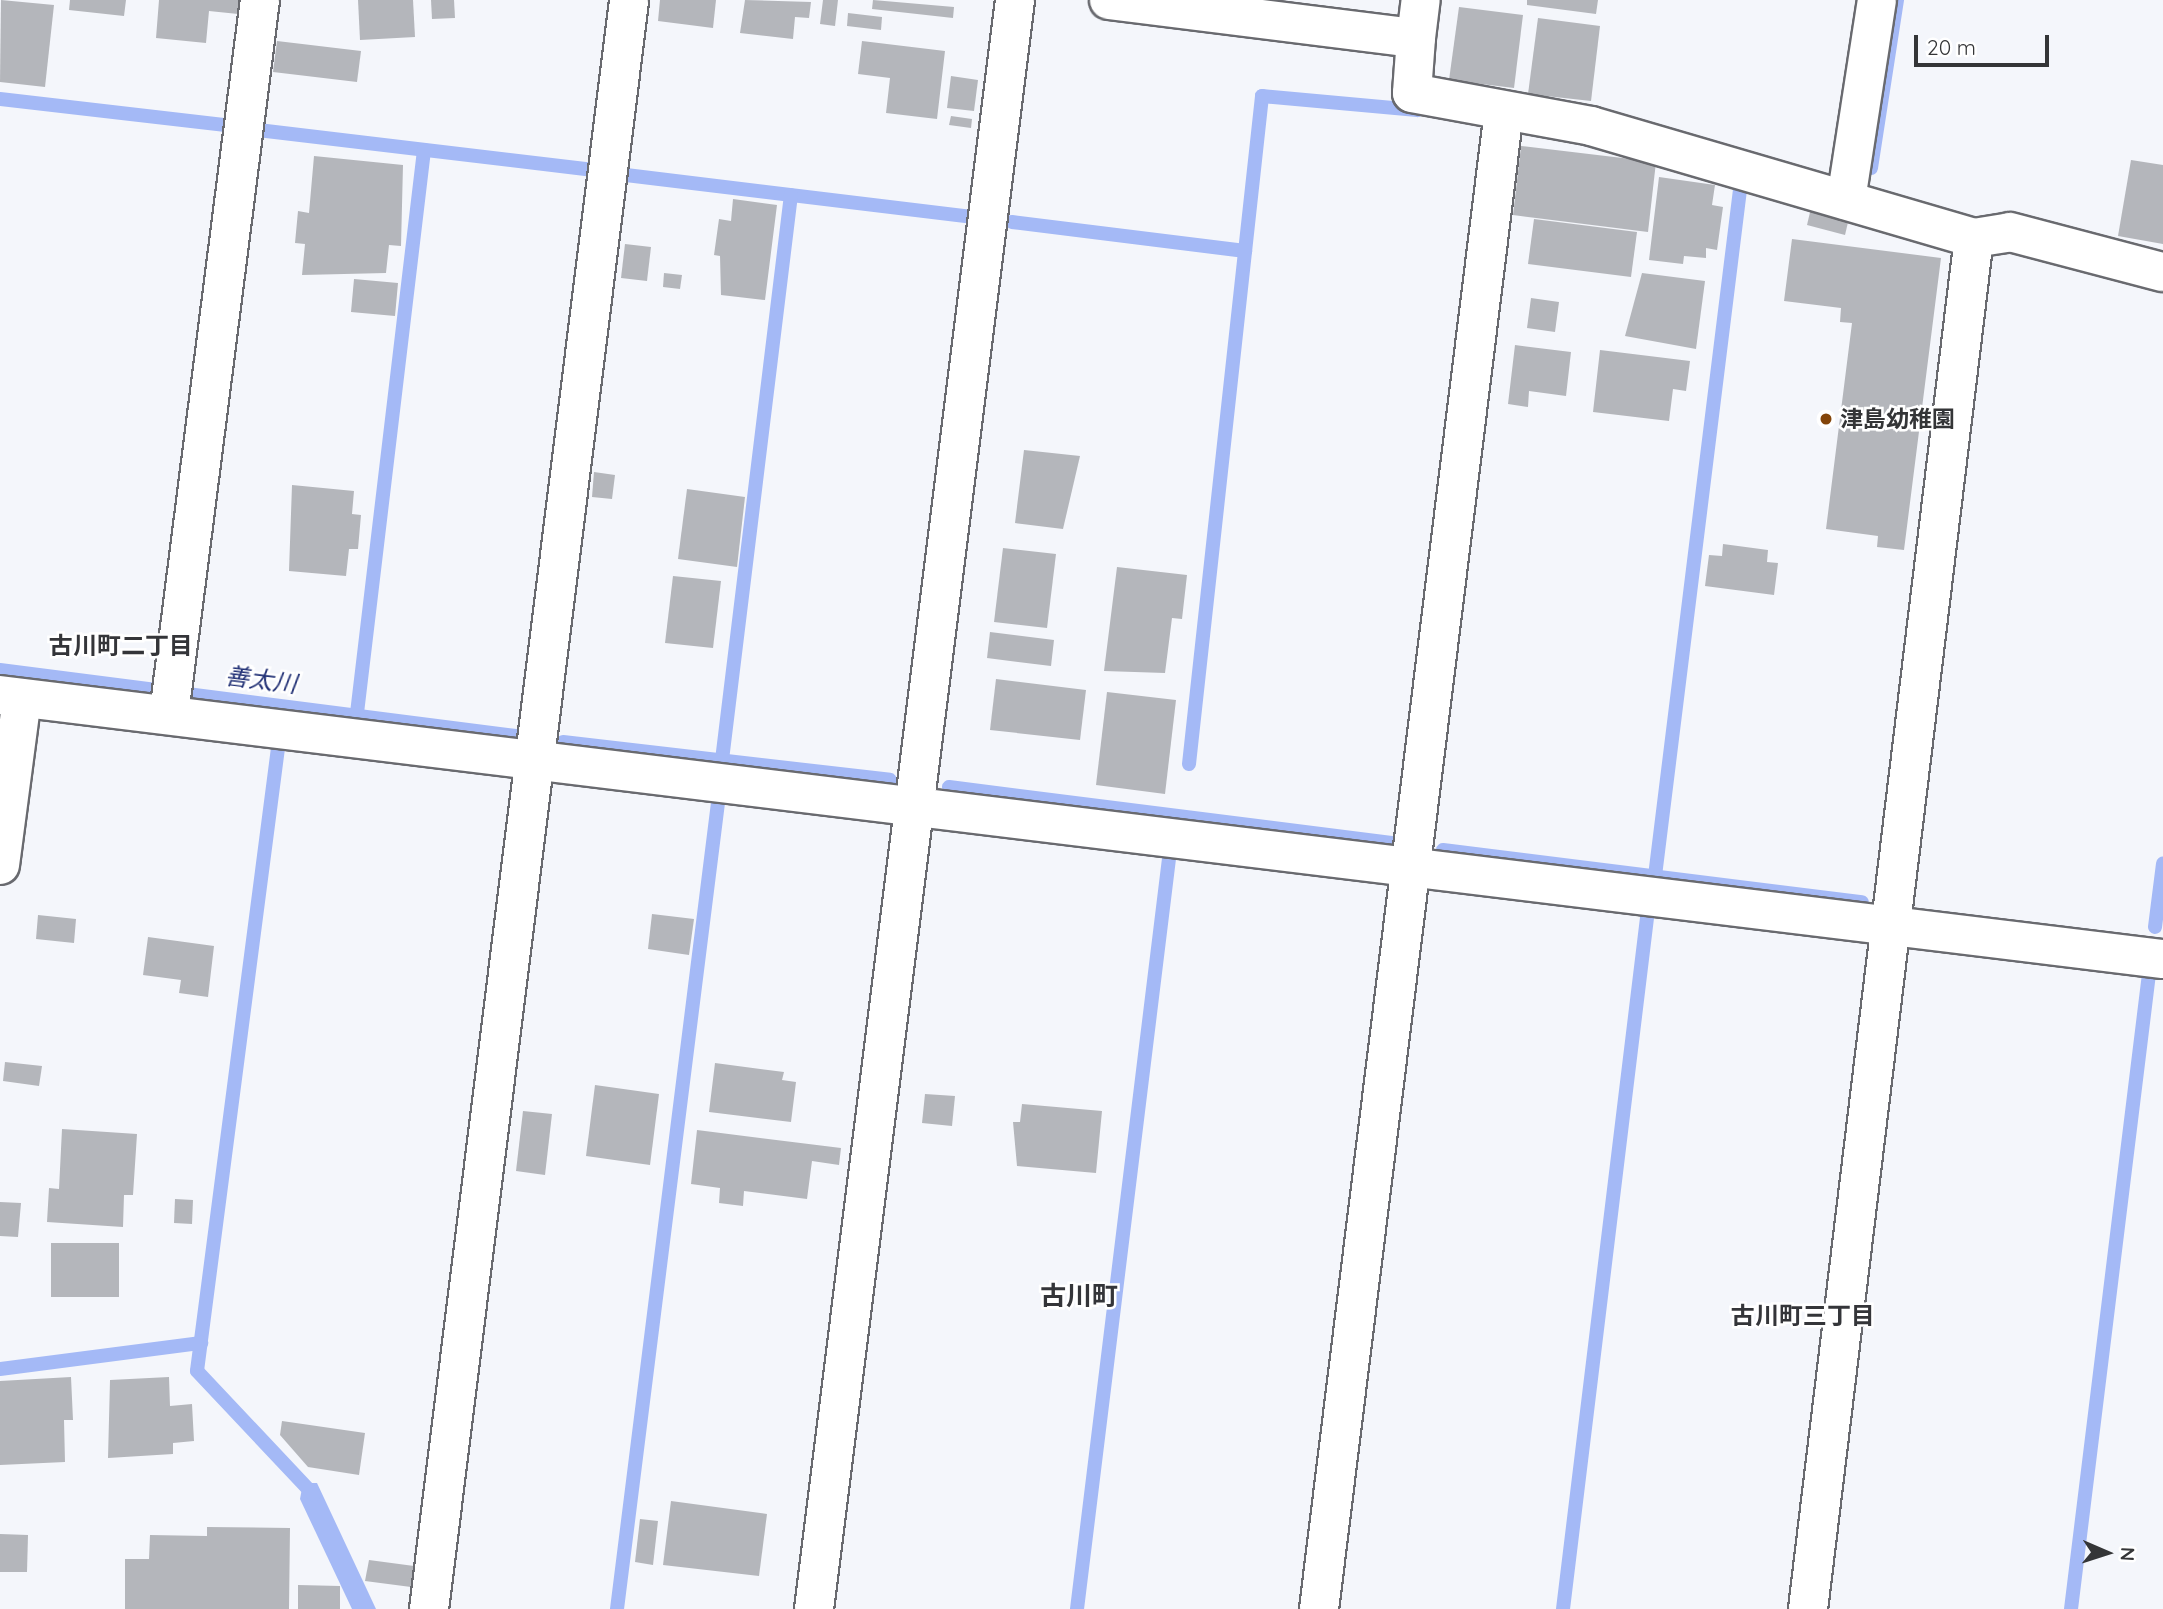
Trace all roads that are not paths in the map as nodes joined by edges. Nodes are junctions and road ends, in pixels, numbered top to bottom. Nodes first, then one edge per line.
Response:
1 (260, 0) edge
2 (629, 0) edge
3 (1015, 0) edge
4 (1109, 0) edge
5 (1421, 0) edge
6 (1877, 0) edge
7 (1416, 38) junction
8 (1504, 111) junction
9 (1846, 200) junction
10 (1974, 238) junction
11 (2163, 272) edge
12 (11, 697) edge
13 (169, 714) junction
14 (536, 762) junction
15 (918, 807) junction
16 (0, 865) edge
17 (1412, 867) junction
18 (1891, 925) junction
19 (2163, 959) edge
20 (429, 1609) edge
21 (814, 1609) edge
22 (1320, 1609) edge
23 (1808, 1609) edge

1 - 13 street
2 - 14 street
3 - 15 street
4 - 7 street
5 - 7 street
6 - 9 street
7 - 8 street
8 - 9 street
8 - 17 street
9 - 10 street
10 - 11 street
10 - 18 street
12 - 13 street
12 - 16 street
13 - 14 street
14 - 15 street
14 - 20 street
15 - 17 street
15 - 21 street
17 - 18 street
17 - 22 street
18 - 19 street
18 - 23 street

